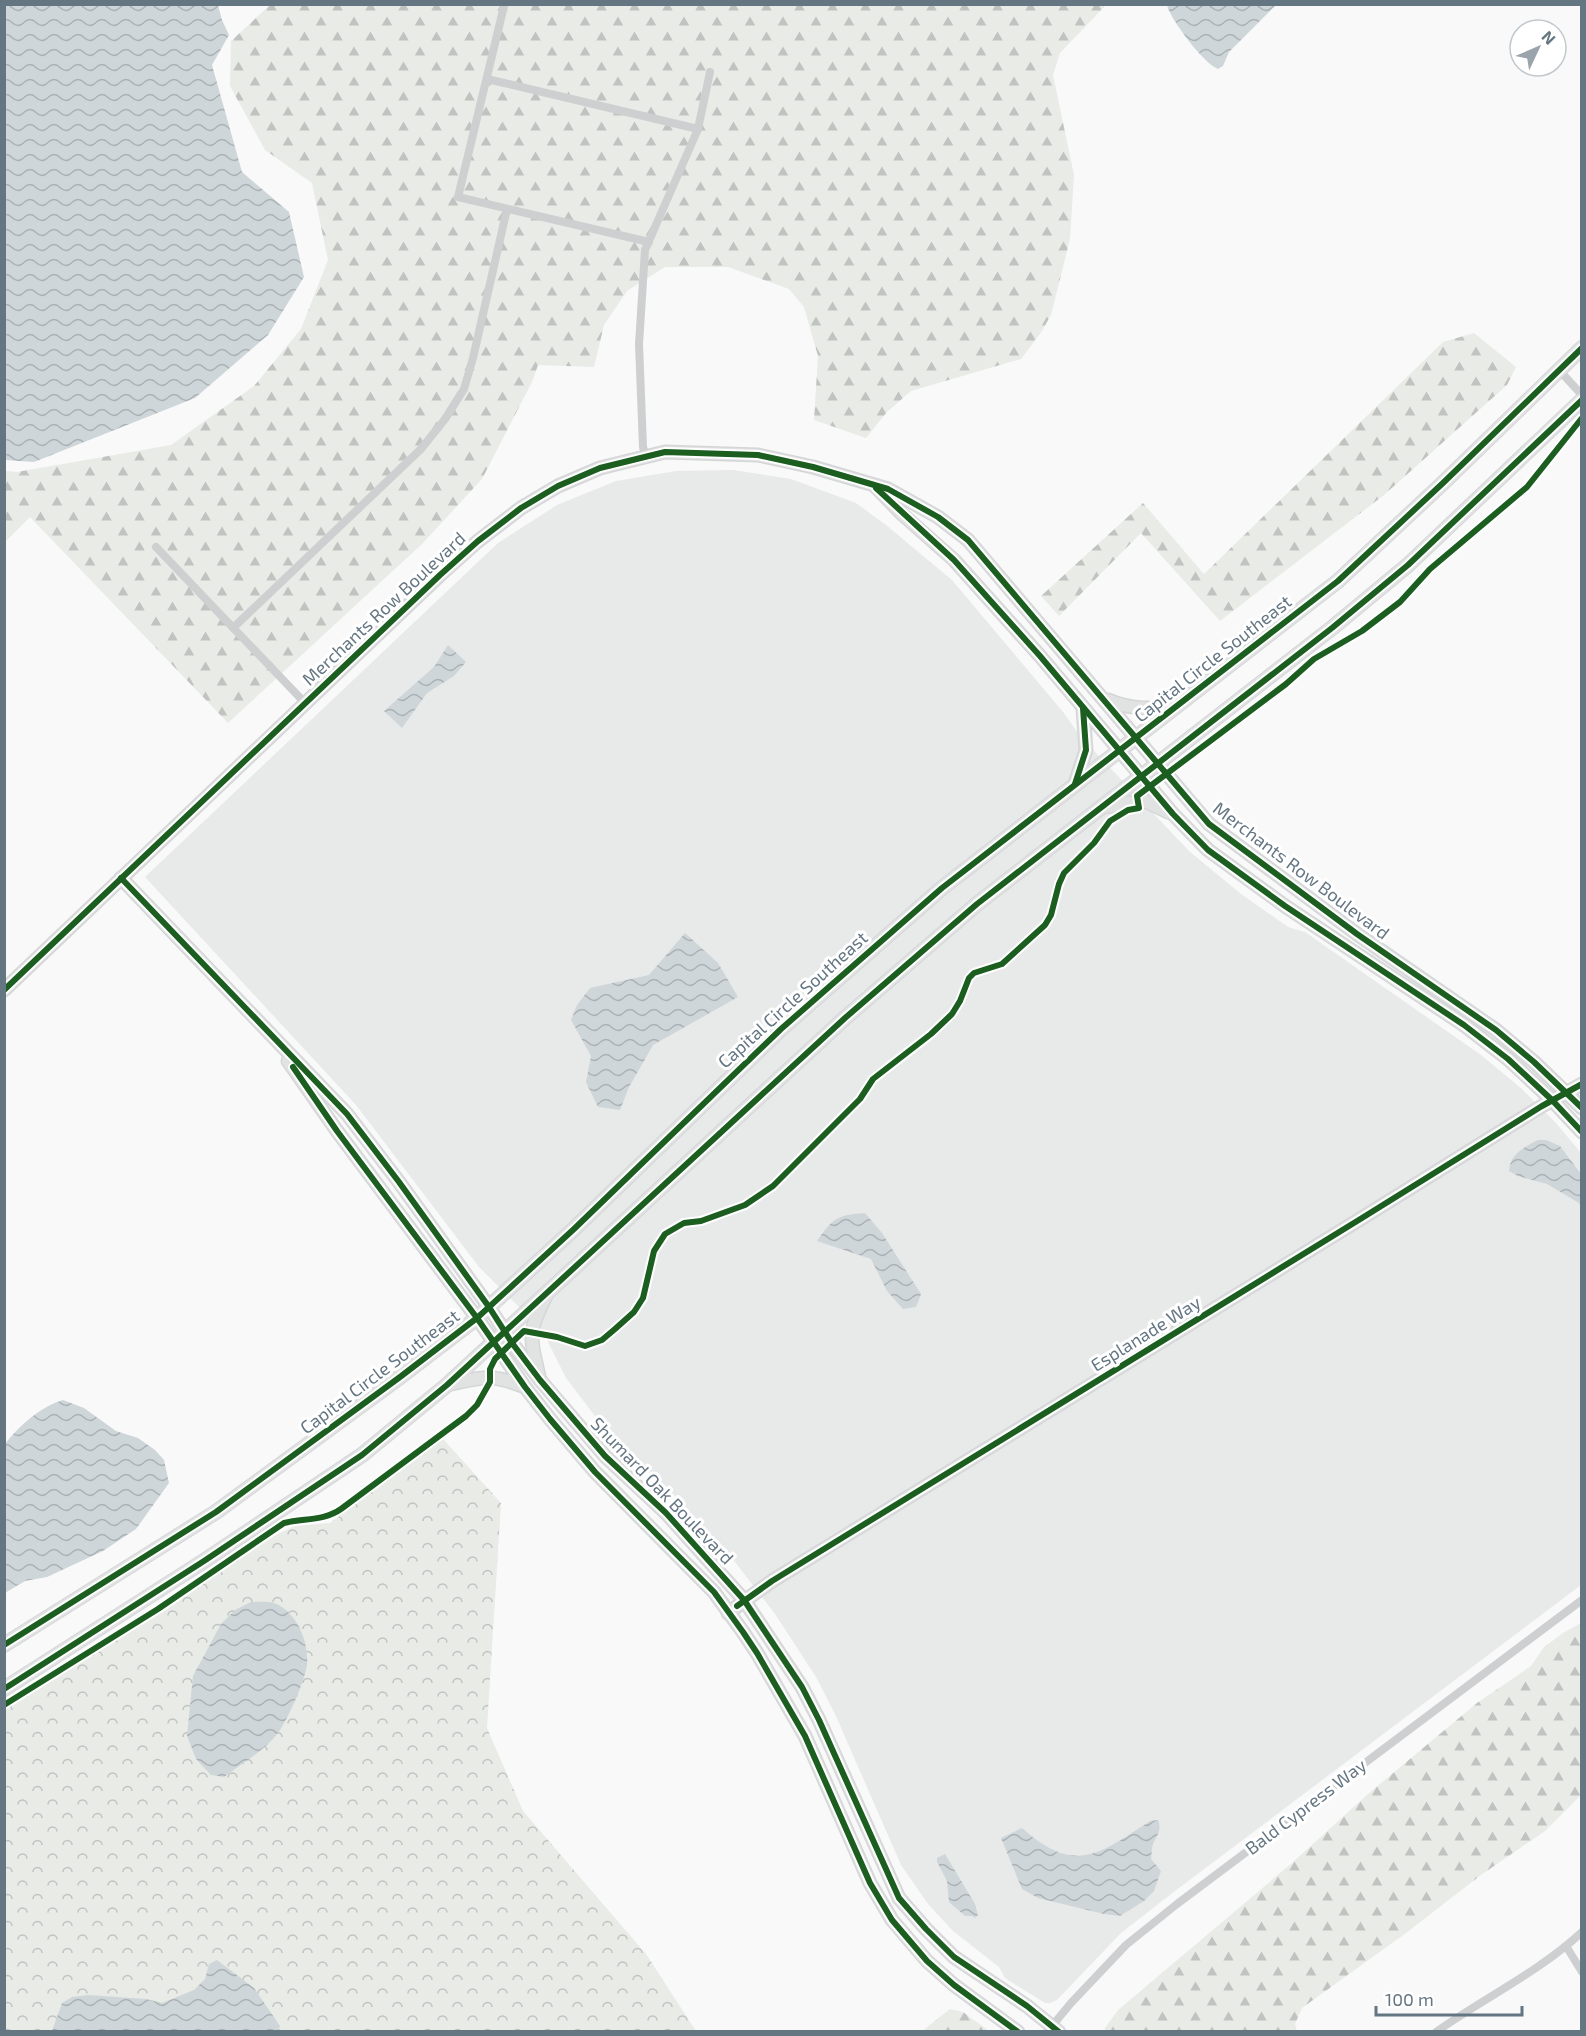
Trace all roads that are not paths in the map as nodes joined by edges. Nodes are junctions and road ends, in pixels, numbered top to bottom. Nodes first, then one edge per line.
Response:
1 (504, 6) dead end
2 (710, 72) dead end
3 (487, 79) junction
4 (698, 129) junction
5 (507, 208) junction
6 (649, 242) junction
7 (1581, 348) edge
8 (1559, 370) junction
9 (1581, 394) edge
10 (1581, 400) edge
11 (646, 457) junction
12 (874, 485) junction
13 (156, 547) dead end
14 (233, 628) junction
15 (1104, 698) junction
16 (306, 704) junction
17 (1177, 706) junction
18 (1083, 708) junction
19 (1136, 737) junction
20 (1119, 750) junction
21 (1157, 764) junction
22 (1141, 777) junction
23 (1075, 784) junction
24 (1103, 807) junction
25 (1173, 814) junction
26 (121, 878) junction
27 (1314, 902) junction
28 (1305, 918) junction
29 (4, 990) edge
30 (267, 1030) junction
31 (1581, 1084) edge
32 (1566, 1092) junction
33 (1552, 1100) junction
34 (1581, 1108) edge
35 (1581, 1132) edge
36 (547, 1294) junction
37 (489, 1307) junction
38 (477, 1318) junction
39 (505, 1330) junction
40 (493, 1341) junction
41 (540, 1380) junction
42 (447, 1385) junction
43 (525, 1388) junction
44 (666, 1513) junction
45 (651, 1529) junction
46 (744, 1600) junction
47 (1581, 1600) edge
48 (728, 1612) junction
49 (4, 1645) edge
50 (4, 1689) edge
51 (1581, 1932) edge
52 (1566, 1946) junction
53 (1581, 1972) edge
54 (1053, 2029) edge
55 (1018, 2031) edge
56 (1436, 2031) edge

1 - 3 street
2 - 4 street
3 - 4 street
3 - 5 street
4 - 6 street
5 - 6 street
5 - 14 street
6 - 11 street
7 - 8 main road, Capital Circle Southeast
8 - 9 street
8 - 17 main road, Capital Circle Southeast
10 - 21 main road
11 - 12 street, Merchants Row Boulevard
11 - 16 street, Merchants Row Boulevard
12 - 15 street, Merchants Row Boulevard
12 - 18 street, Merchants Row Boulevard
13 - 14 street
14 - 16 street
15 - 17 street
15 - 19 street, Merchants Row Boulevard
16 - 26 street, Merchants Row Boulevard
17 - 19 main road, Capital Circle Southeast
18 - 20 street, Merchants Row Boulevard
18 - 23 street
19 - 20 main road, Capital Circle Southeast
19 - 21 street, Merchants Row Boulevard
20 - 22 street, Merchants Row Boulevard
20 - 23 main road, Capital Circle Southeast
21 - 22 main road
21 - 27 street, Merchants Row Boulevard
22 - 24 main road
22 - 25 street, Merchants Row Boulevard
23 - 37 main road, Capital Circle Southeast
24 - 25 street
24 - 36 main road
25 - 28 street, Merchants Row Boulevard
26 - 29 street, Merchants Row Boulevard
26 - 30 street, Shumard Oak Boulevard
27 - 28 street
27 - 32 street, Merchants Row Boulevard
28 - 33 street, Merchants Row Boulevard
30 - 37 street, Shumard Oak Boulevard
30 - 38 street, Shumard Oak Boulevard
31 - 32 street, Esplanade Way
32 - 33 street, Esplanade Way
32 - 34 street, Merchants Row Boulevard
33 - 35 street, Merchants Row Boulevard
33 - 46 street, Esplanade Way
36 - 39 main road
36 - 41 street
37 - 38 main road, Capital Circle Southeast
37 - 39 street, Shumard Oak Boulevard
38 - 40 street, Shumard Oak Boulevard
38 - 49 main road, Capital Circle Southeast
39 - 40 main road
39 - 41 street, Shumard Oak Boulevard
40 - 42 main road
40 - 43 street, Shumard Oak Boulevard
41 - 44 street, Shumard Oak Boulevard
42 - 43 street
42 - 50 main road
43 - 45 street, Shumard Oak Boulevard
44 - 45 street
44 - 46 street, Shumard Oak Boulevard
45 - 48 street, Shumard Oak Boulevard
46 - 48 street, Esplanade Way
46 - 54 street, Shumard Oak Boulevard
47 - 54 street, Bald Cypress Way
48 - 55 street, Shumard Oak Boulevard
51 - 52 street
52 - 53 street
52 - 56 street

